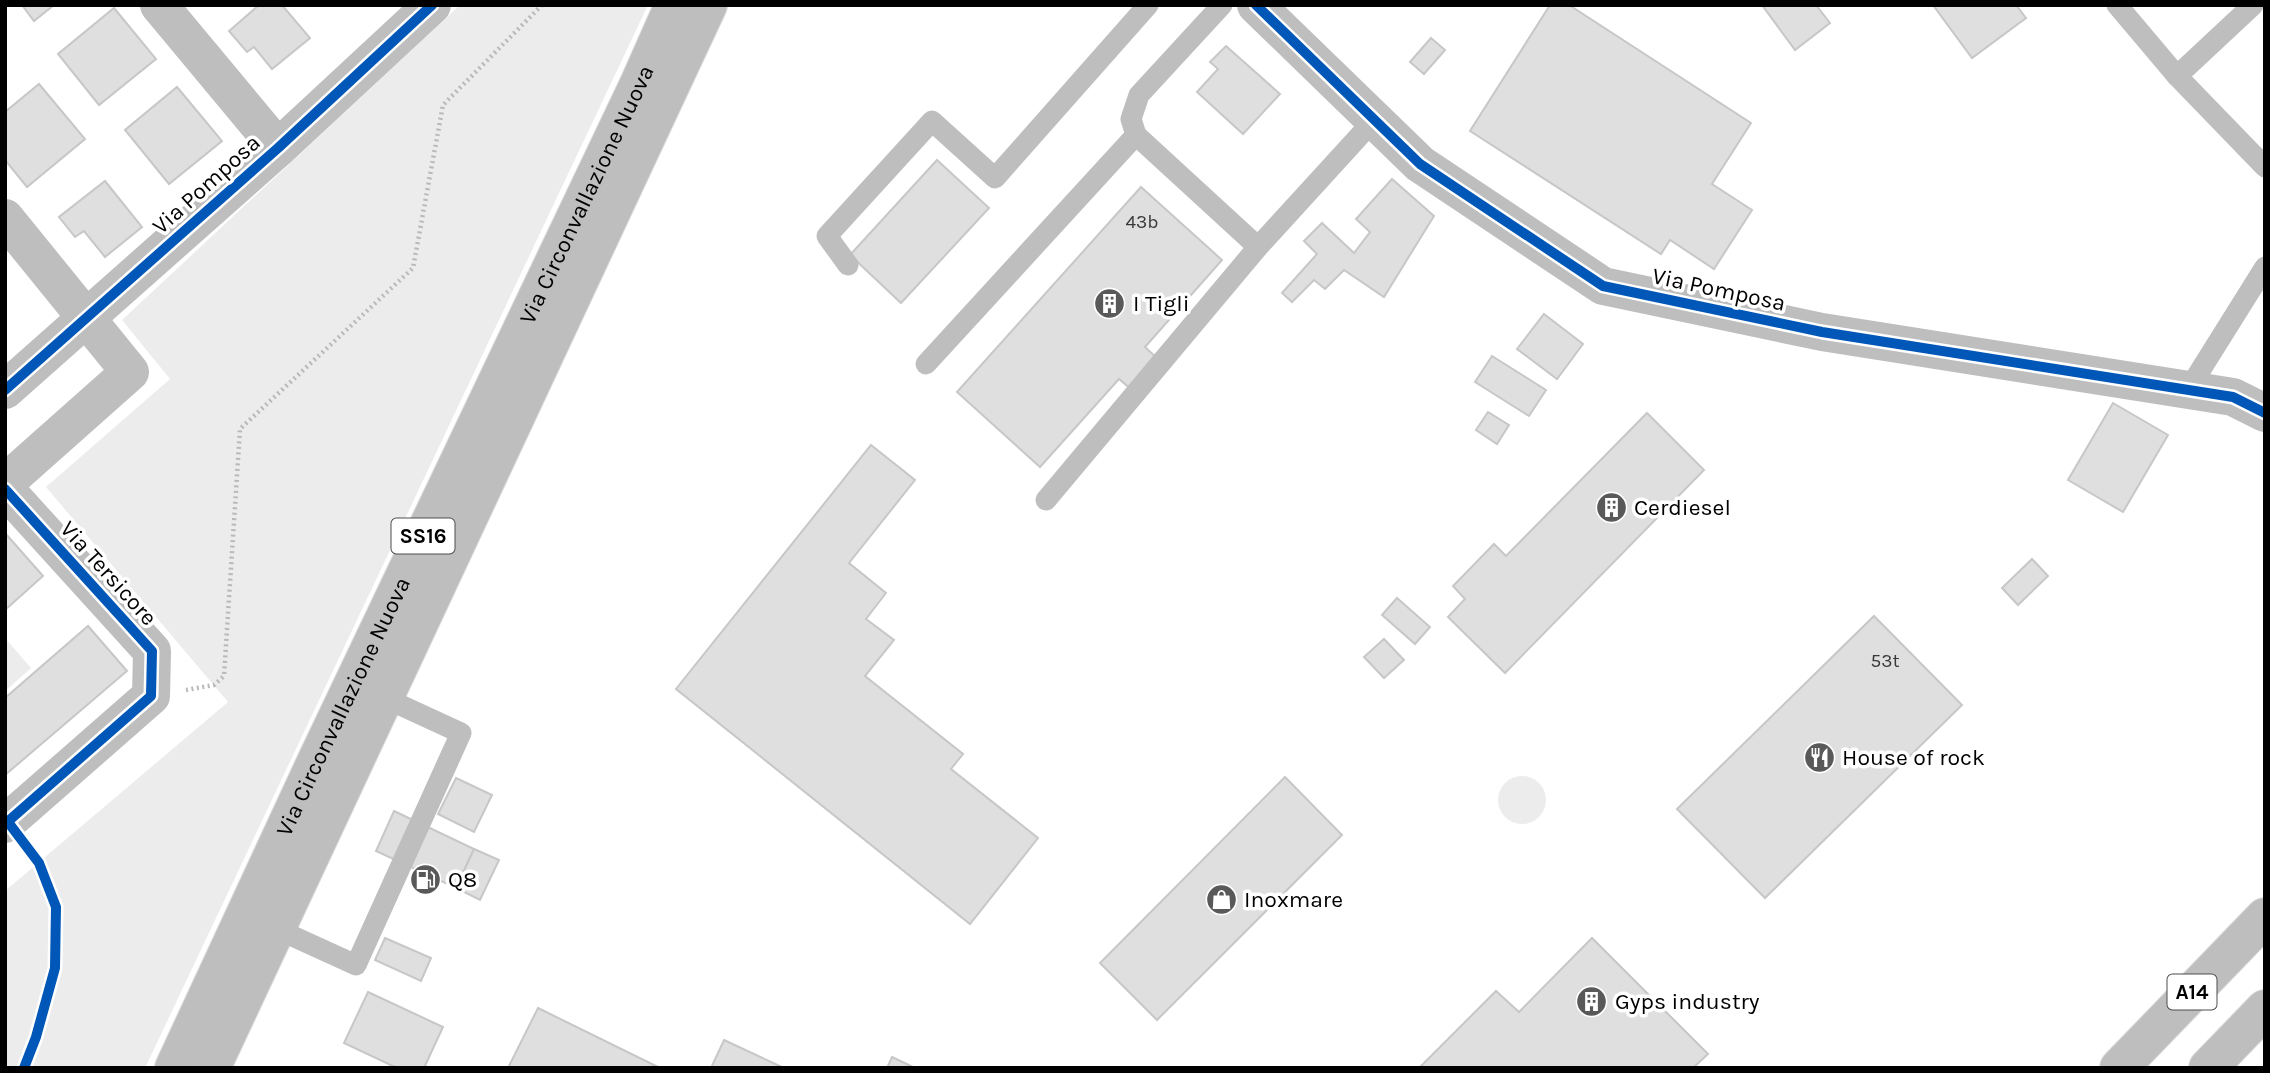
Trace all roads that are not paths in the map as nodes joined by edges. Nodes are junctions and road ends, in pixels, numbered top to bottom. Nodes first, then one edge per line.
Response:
1 (159, 5) edge
2 (432, 5) edge
3 (674, 5) edge
4 (708, 5) edge
5 (1148, 5) edge
6 (1222, 5) edge
7 (1256, 5) edge
8 (2117, 5) edge
9 (2253, 5) edge
10 (2177, 76) junction
11 (1374, 120) junction
12 (1136, 135) junction
13 (278, 148) junction
14 (2265, 167) edge
15 (5, 218) edge
16 (1258, 247) junction
17 (848, 265) dead end
18 (2265, 267) edge
19 (88, 318) junction
20 (926, 364) dead end
21 (5, 390) edge
22 (2188, 390) junction
23 (2265, 413) edge
24 (5, 483) edge
25 (5, 489) edge
26 (1046, 500) dead end
27 (385, 698) junction
28 (5, 824) edge
29 (2265, 917) edge
30 (277, 929) junction
31 (2265, 1009) edge
32 (174, 1068) edge
33 (211, 1068) edge
34 (2119, 1068) edge
35 (2208, 1068) edge

1 - 13 main road
2 - 13 main road, Via Pomposa
3 - 32 main road, Via Circonvallazione Nuova / SS16
4 - 27 main road, Via Circonvallazione Nuova / SS16
5 - 17 lane
6 - 12 lane
7 - 11 main road, Via Pomposa
8 - 10 lane
9 - 10 lane
10 - 14 lane
11 - 16 lane
11 - 22 main road, Via Pomposa
12 - 16 lane
12 - 20 lane
13 - 19 main road, Via Pomposa
15 - 19 main road
16 - 26 lane
18 - 22 lane
19 - 21 main road, Via Pomposa
19 - 24 main road
22 - 23 main road, Via Pomposa
25 - 28 main road, Via Tersicore
27 - 30 main road, Via Circonvallazione Nuova / SS16
27 - 30 lane
29 - 34 main road, A14
30 - 33 main road, Via Circonvallazione Nuova / SS16
31 - 35 main road

